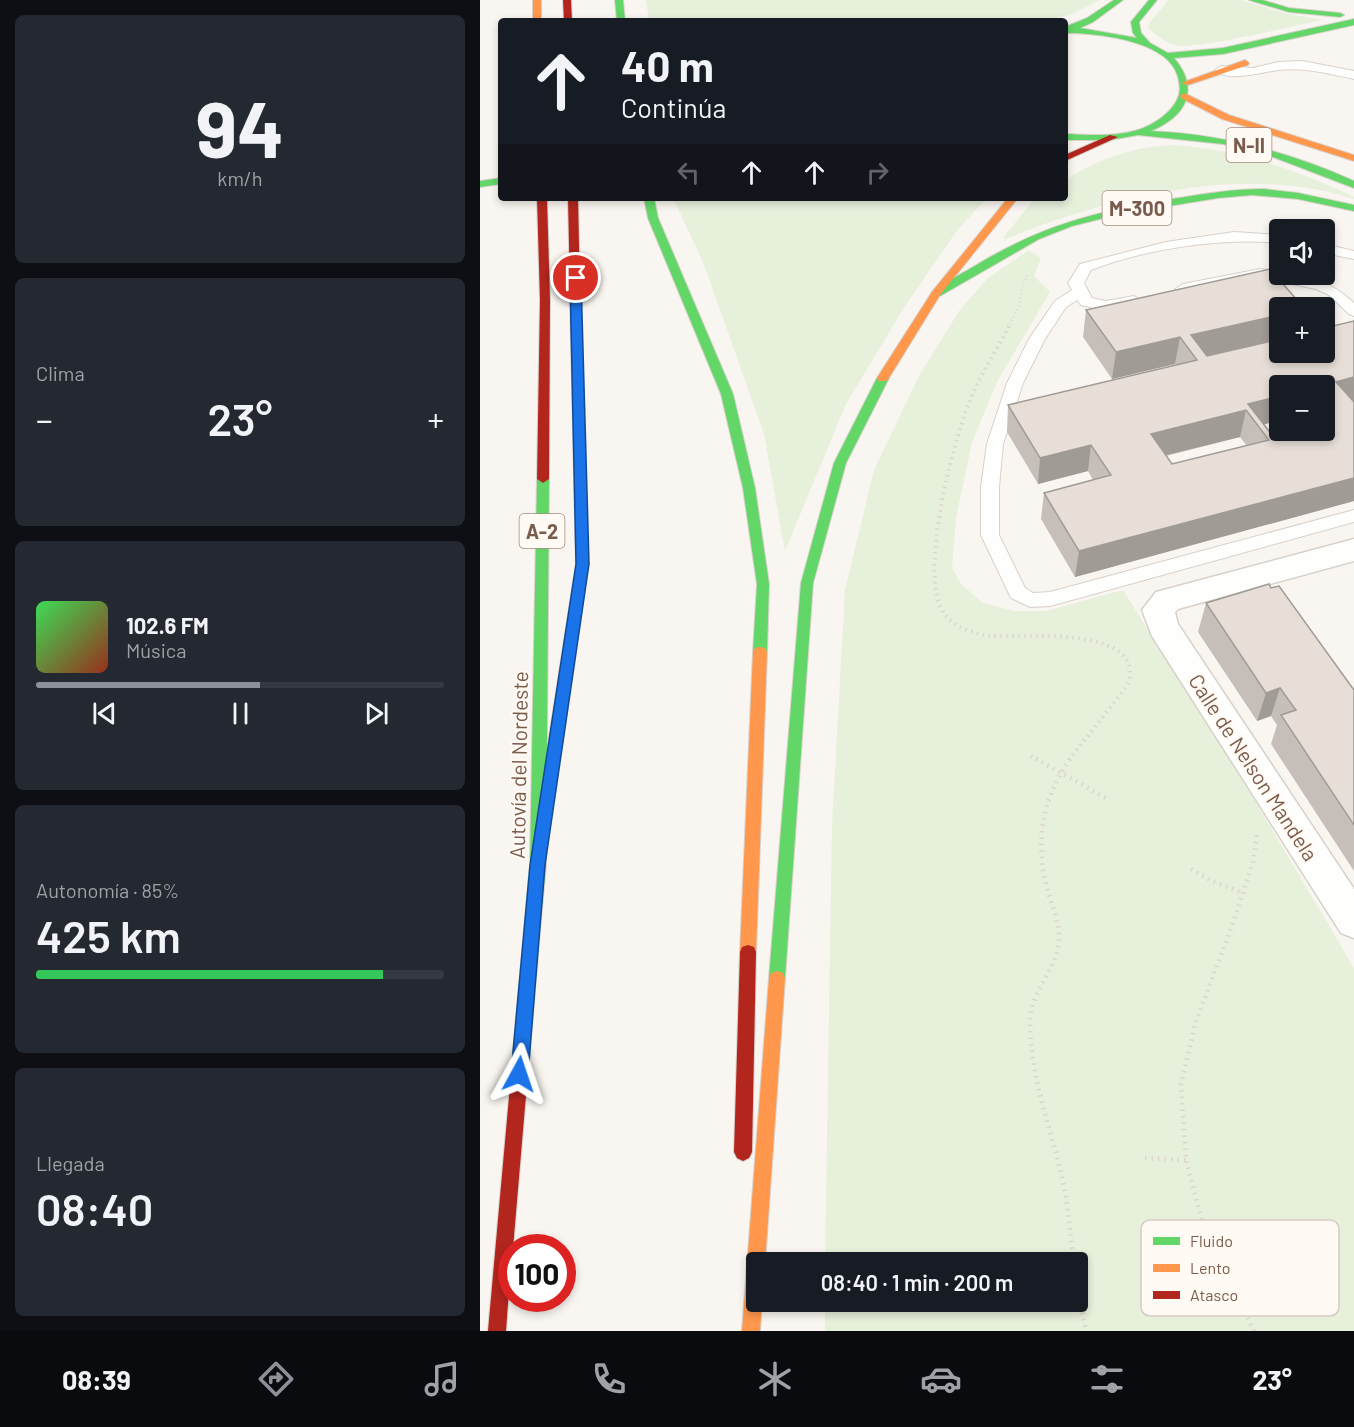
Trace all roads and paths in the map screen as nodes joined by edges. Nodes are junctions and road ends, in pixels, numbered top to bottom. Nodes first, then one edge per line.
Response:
1 (537, 0) edge
2 (567, 0) edge
3 (619, 0) edge
4 (1119, 0) edge
5 (1154, 0) edge
6 (1252, 0) edge
7 (1354, 15) edge
8 (537, 18) edge
9 (568, 18) edge
10 (621, 18) edge
11 (1354, 22) edge
12 (1068, 29) edge
13 (1068, 29) edge
14 (1147, 45) junction
15 (1300, 51) dead end
16 (1166, 56) junction
17 (1221, 70) junction
18 (1354, 75) edge
19 (1184, 90) junction
20 (1138, 133) junction
21 (1068, 136) edge
22 (1113, 137) junction
23 (1068, 157) edge
24 (1354, 158) edge
25 (498, 168) edge
26 (480, 171) edge
27 (498, 181) edge
28 (480, 184) edge
29 (1354, 184) edge
30 (542, 201) edge
31 (573, 201) edge
32 (650, 201) edge
33 (1011, 201) edge
34 (1354, 208) edge
35 (1269, 237) edge
36 (1335, 251) edge
37 (1354, 255) edge
38 (1030, 271) dead end
39 (1079, 293) junction
40 (1167, 293) edge
41 (936, 294) junction
42 (1145, 298) edge
43 (1354, 311) edge
44 (1354, 516) edge
45 (1354, 550) edge
46 (1031, 756) dead end
47 (1062, 774) junction
48 (1275, 796) junction
49 (1106, 798) dead end
50 (538, 865) junction
51 (1191, 869) dead end
52 (1243, 892) junction
53 (1354, 921) edge
54 (1145, 1158) dead end
55 (1186, 1160) junction
56 (743, 1166) dead end
57 (1202, 1220) edge
58 (1073, 1252) edge
59 (741, 1284) dead end
60 (1082, 1312) edge
61 (1247, 1316) edge
62 (496, 1331) edge
63 (740, 1331) edge
64 (751, 1331) edge
65 (1086, 1331) edge
66 (1254, 1331) edge

1 - 8 main road
2 - 9 main road
3 - 10 main road
4 - 12 main road
5 - 14 main road
6 - 7 main road
11 - 16 main road
13 - 14 main road, N-II
14 - 16 main road, N-II
15 - 17 main road
16 - 19 main road, N-II
17 - 18 lane
17 - 19 main road
19 - 20 main road, N-II
19 - 24 main road, N-II
20 - 22 main road, N-II
20 - 29 main road, N-II
21 - 22 main road, N-II
22 - 23 main road
25 - 26 main road
27 - 28 main road
30 - 50 main road, Autovía del Nordeste / A-2
31 - 50 main road
32 - 56 main road
33 - 41 main road, M-300
34 - 41 main road, M-300
35 - 39 lane
36 - 37 lane
38 - 47 path
39 - 42 lane
39 - 44 lane
40 - 43 lane
41 - 64 main road, M-300
45 - 48 street, Calle de Nelson Mandela
46 - 47 path
47 - 49 path
47 - 58 path
48 - 52 path
48 - 53 street, Calle de Nelson Mandela
50 - 62 main road, Autovía del Nordeste / A-2
51 - 52 path
52 - 55 path
54 - 55 path
55 - 57 path
59 - 63 main road
60 - 65 path
61 - 66 path

